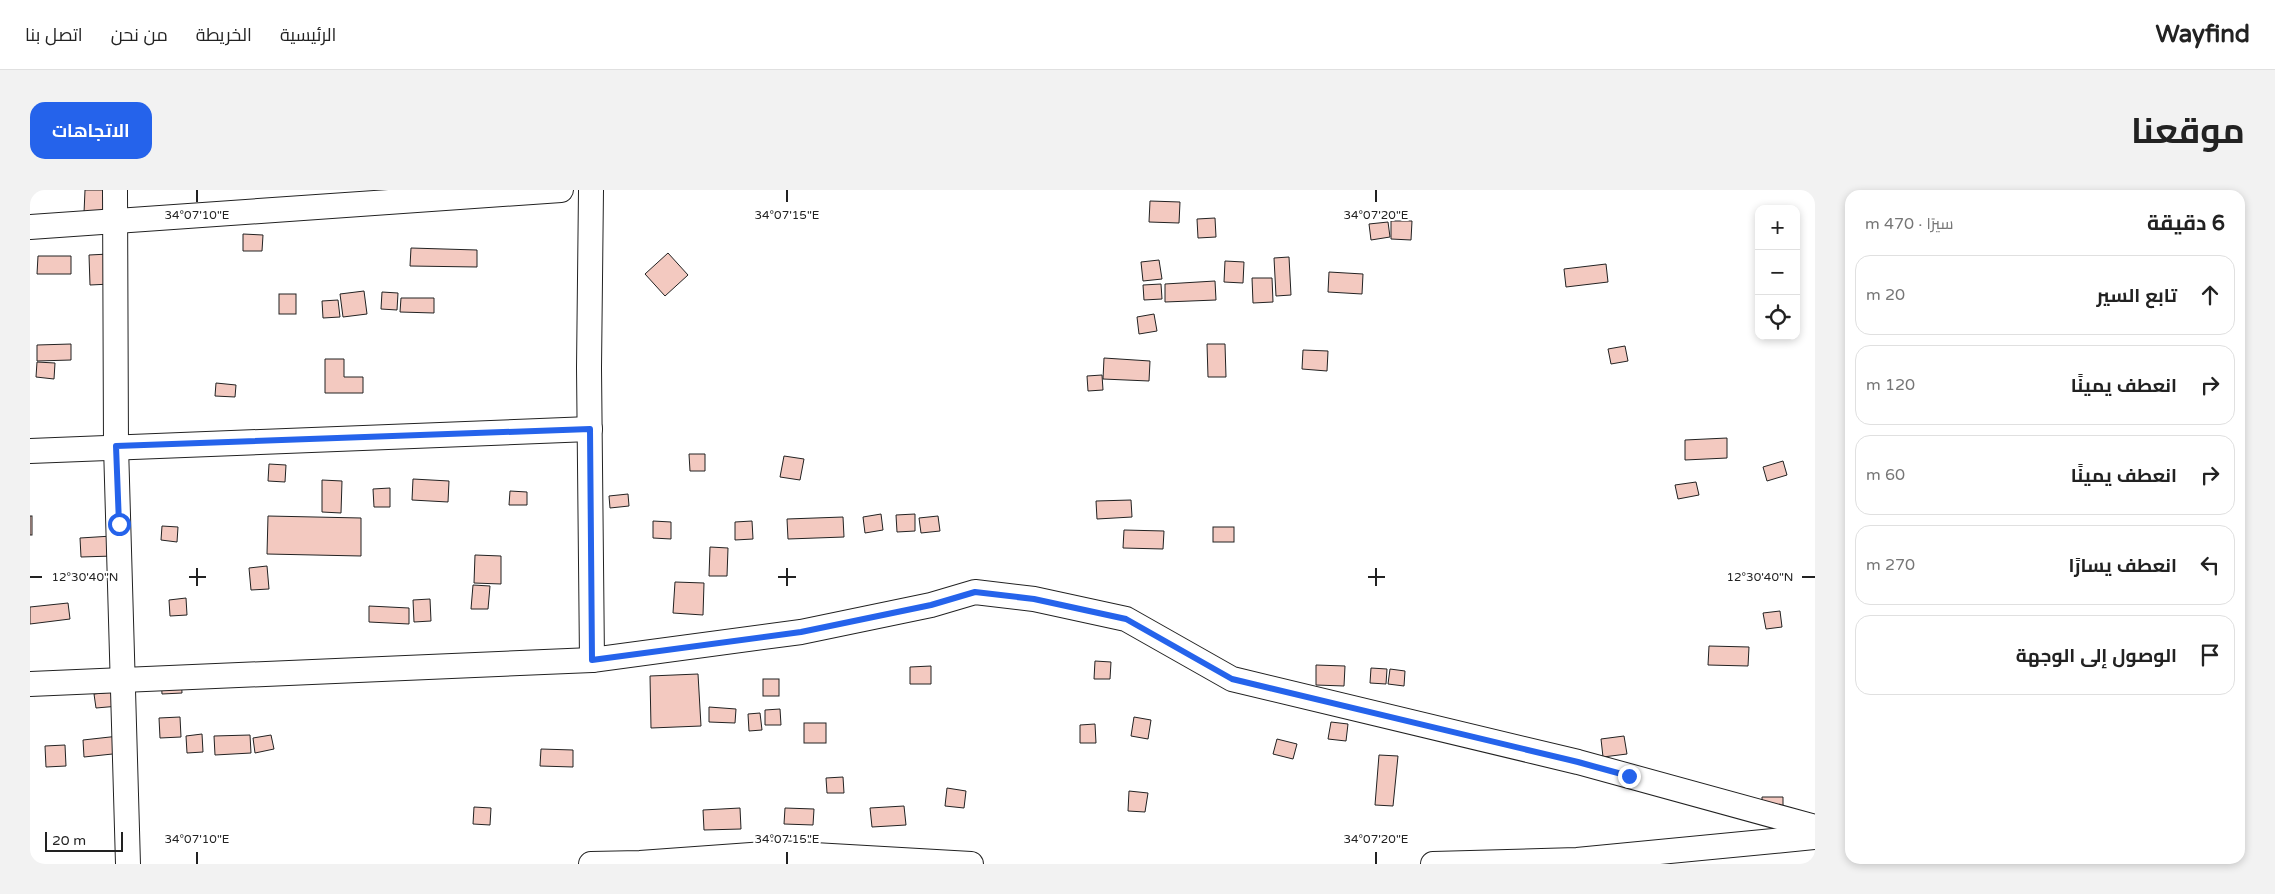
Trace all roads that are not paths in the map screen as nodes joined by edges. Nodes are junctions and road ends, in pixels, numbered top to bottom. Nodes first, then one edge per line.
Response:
1 (115, 190) edge
2 (560, 190) edge
3 (592, 190) edge
4 (116, 222) junction
5 (30, 227) edge
6 (590, 429) junction
7 (116, 446) junction
8 (30, 451) edge
9 (592, 660) junction
10 (124, 679) junction
11 (30, 684) edge
12 (1815, 827) edge
13 (1815, 836) edge
14 (128, 864) edge
15 (591, 864) edge
16 (971, 864) edge
17 (1434, 864) edge

1 - 4 street
2 - 4 street
3 - 6 street
4 - 5 street
4 - 7 street
6 - 7 street
6 - 9 street
7 - 8 street
7 - 10 street
9 - 10 street
9 - 12 street
10 - 11 street
10 - 14 street
13 - 17 street
15 - 16 street

